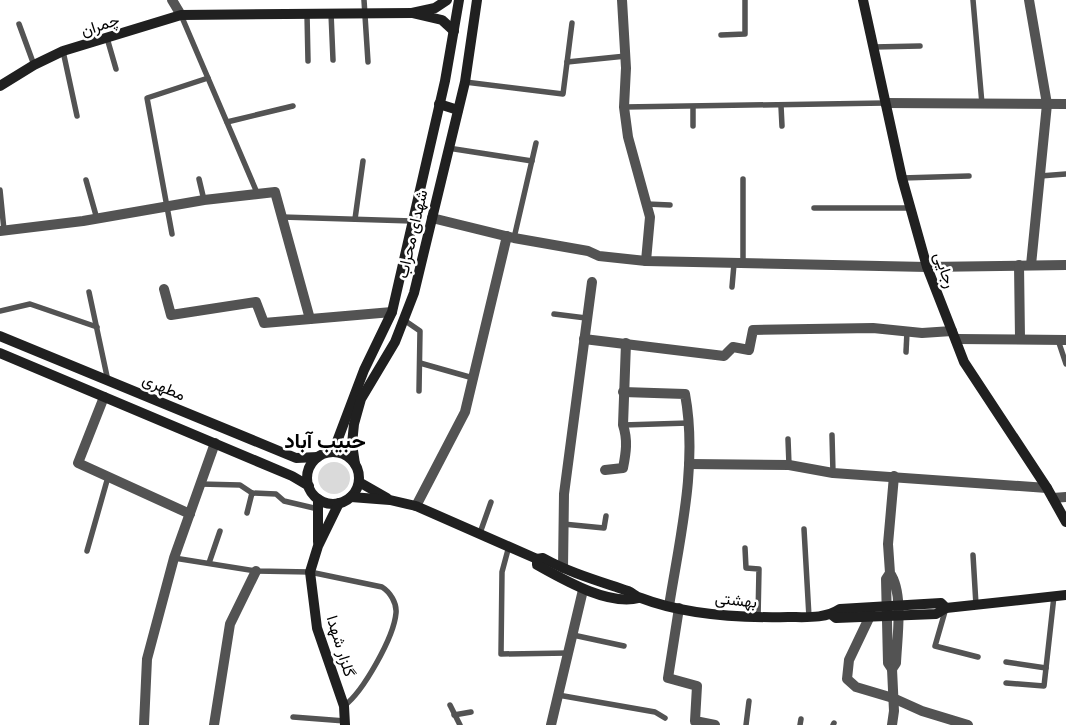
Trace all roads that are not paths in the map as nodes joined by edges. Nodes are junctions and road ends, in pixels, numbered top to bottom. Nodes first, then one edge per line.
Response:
1 (172, 0) edge
2 (364, 0) edge
3 (447, 0) edge
4 (459, 0) edge
5 (478, 0) edge
6 (622, 0) edge
7 (745, 0) edge
8 (864, 0) edge
9 (973, 0) edge
10 (1029, 0) edge
11 (365, 13) junction
12 (412, 13) junction
13 (307, 14) junction
14 (331, 14) junction
15 (181, 15) junction
16 (572, 23) dead end
17 (19, 24) dead end
18 (454, 31) junction
19 (721, 35) dead end
20 (107, 38) junction
21 (920, 46) dead end
22 (873, 47) junction
23 (63, 52) junction
24 (626, 56) junction
25 (334, 60) dead end
26 (308, 61) dead end
27 (368, 62) dead end
28 (567, 62) junction
29 (34, 65) junction
30 (116, 69) dead end
31 (13, 78) junction
32 (208, 78) junction
33 (465, 82) junction
34 (0, 86) edge
35 (0, 96) edge
36 (885, 103) junction
37 (439, 104) junction
38 (982, 104) junction
39 (1047, 104) junction
40 (1066, 104) edge
41 (293, 106) dead end
42 (781, 106) junction
43 (624, 107) junction
44 (693, 107) junction
45 (458, 110) junction
46 (77, 116) dead end
47 (227, 122) junction
48 (693, 126) dead end
49 (782, 126) dead end
50 (536, 143) dead end
51 (448, 148) junction
52 (363, 161) dead end
53 (532, 161) junction
54 (1066, 174) edge
55 (969, 176) dead end
56 (1040, 176) junction
57 (743, 178) dead end
58 (902, 178) junction
59 (198, 179) dead end
60 (86, 180) dead end
61 (0, 190) edge
62 (258, 195) junction
63 (204, 200) junction
64 (646, 204) junction
65 (670, 205) dead end
66 (165, 208) junction
67 (814, 208) dead end
68 (910, 208) junction
69 (282, 217) junction
70 (432, 218) junction
71 (97, 219) junction
72 (355, 219) junction
73 (412, 221) junction
74 (2, 230) edge
75 (172, 234) dead end
76 (511, 237) junction
77 (646, 261) junction
78 (738, 264) junction
79 (1019, 265) junction
80 (1032, 265) junction
81 (1066, 265) edge
82 (927, 267) junction
83 (592, 282) dead end
84 (732, 287) dead end
85 (164, 289) dead end
86 (89, 292) dead end
87 (0, 311) edge
88 (392, 312) junction
89 (554, 314) dead end
90 (586, 318) junction
91 (310, 319) junction
92 (404, 320) junction
93 (97, 327) junction
94 (906, 332) junction
95 (383, 334) junction
96 (954, 335) junction
97 (0, 336) edge
98 (584, 338) junction
99 (1020, 338) junction
100 (1062, 340) edge
101 (395, 342) junction
102 (626, 343) junction
103 (906, 352) dead end
104 (0, 354) edge
105 (420, 363) junction
106 (1066, 364) edge
107 (472, 378) junction
108 (108, 381) junction
109 (419, 391) dead end
110 (623, 392) junction
111 (104, 397) junction
112 (689, 423) junction
113 (623, 425) junction
114 (832, 435) dead end
115 (788, 439) dead end
116 (215, 443) junction
117 (280, 452) junction
118 (333, 452) junction
119 (318, 457) junction
120 (356, 464) junction
121 (689, 464) junction
122 (789, 465) junction
123 (275, 469) junction
124 (605, 470) dead end
125 (833, 473) junction
126 (108, 476) junction
127 (894, 476) junction
128 (359, 482) junction
129 (200, 484) junction
130 (309, 486) junction
131 (1047, 488) junction
132 (252, 493) junction
133 (351, 497) junction
134 (1066, 497) edge
135 (1053, 498) junction
136 (390, 500) junction
137 (491, 502) dead end
138 (339, 503) junction
139 (318, 504) junction
140 (416, 506) junction
141 (247, 513) dead end
142 (190, 514) junction
143 (606, 516) dead end
144 (1066, 522) edge
145 (563, 524) junction
146 (804, 529) dead end
147 (220, 531) dead end
148 (480, 533) junction
149 (318, 546) junction
150 (509, 546) junction
151 (745, 548) dead end
152 (87, 551) dead end
153 (974, 555) dead end
154 (174, 558) junction
155 (537, 559) junction
156 (209, 563) junction
157 (563, 568) junction
158 (256, 571) junction
159 (310, 572) junction
160 (587, 578) junction
161 (584, 590) junction
162 (1066, 595) edge
163 (1054, 596) junction
164 (639, 598) junction
165 (976, 605) junction
166 (674, 607) junction
167 (946, 608) junction
168 (892, 611) junction
169 (831, 614) junction
170 (870, 616) junction
171 (809, 617) junction
172 (758, 618) junction
173 (573, 635) junction
174 (624, 646) dead end
175 (568, 653) junction
176 (978, 658) dead end
177 (1006, 662) dead end
178 (1046, 668) junction
179 (1006, 683) dead end
180 (558, 695) junction
181 (893, 698) junction
182 (749, 701) dead end
183 (450, 705) dead end
184 (344, 706) junction
185 (471, 712) dead end
186 (454, 715) junction
187 (293, 717) dead end
188 (665, 718) dead end
189 (345, 723) edge
190 (144, 725) edge
191 (214, 725) edge
192 (460, 725) edge
193 (551, 725) edge
194 (715, 725) edge
195 (746, 725) edge
196 (892, 725) edge
197 (968, 725) edge

1 - 15 street
2 - 11 lane
3 - 12 street
4 - 18 street, شهدای محراب
5 - 33 street, شهدای محراب
6 - 24 street
7 - 19 lane
8 - 22 street, رجایی
9 - 38 lane
10 - 39 street
11 - 12 street, چمران
11 - 14 street, چمران
11 - 27 lane
12 - 18 street
13 - 14 street, چمران
13 - 15 street, چمران
13 - 26 lane
14 - 25 lane
15 - 20 street, چمران
15 - 32 lane
16 - 28 lane
17 - 29 lane
18 - 37 street, شهدای محراب
20 - 23 street, چمران
20 - 30 lane
21 - 22 lane
22 - 36 street, رجایی
23 - 29 street, چمران
23 - 46 lane
24 - 28 lane
24 - 43 street
28 - 33 lane
29 - 31 street, چمران
31 - 34 street, چمران
31 - 35 street
32 - 47 lane
32 - 66 lane
33 - 45 street, شهدای محراب
36 - 38 street
36 - 42 lane
36 - 58 street, رجایی
37 - 45 street
37 - 73 street, شهدای محراب
38 - 39 street
39 - 40 street
39 - 56 street
41 - 47 lane
42 - 44 lane
42 - 49 lane
43 - 44 lane
43 - 64 street
44 - 48 lane
45 - 51 street, شهدای محراب
47 - 62 lane
50 - 53 lane
51 - 53 lane
51 - 70 street, شهدای محراب
52 - 72 lane
53 - 76 lane
54 - 56 lane
55 - 58 lane
56 - 80 street
57 - 78 lane
58 - 68 street, رجایی
59 - 63 lane
60 - 71 lane
61 - 74 lane
62 - 63 street
62 - 69 street
63 - 66 street
64 - 65 lane
64 - 77 street
66 - 71 street
66 - 75 lane
67 - 68 lane
68 - 82 street, رجایی
69 - 72 lane
69 - 91 street
70 - 76 street
70 - 92 street, شهدای محراب
71 - 74 street
72 - 73 lane
73 - 88 street, شهدای محراب
76 - 77 street
76 - 107 street
77 - 78 street
78 - 82 street
78 - 84 lane
79 - 80 street
79 - 82 street
79 - 99 street
80 - 81 street
82 - 96 street, رجایی
83 - 90 street
85 - 91 street
86 - 93 lane
87 - 93 lane
88 - 91 street
88 - 95 street, شهدای محراب
89 - 90 lane
90 - 98 street
92 - 101 street, شهدای محراب
92 - 105 lane
93 - 108 lane
94 - 96 street
94 - 102 street
94 - 103 lane
95 - 101 street
95 - 118 street, شهدای محراب
96 - 99 street
96 - 131 street, رجایی
97 - 108 street, مطهری
98 - 102 street
98 - 145 street
99 - 100 street
100 - 106 lane
101 - 120 street, شهدای محراب
102 - 110 street
104 - 111 street, مطهری
105 - 107 lane
105 - 109 lane
107 - 140 street
108 - 117 street, مطهری
110 - 112 street
110 - 113 street
111 - 116 street, مطهری
111 - 126 street
112 - 113 lane
112 - 121 street
113 - 124 street
114 - 125 lane
115 - 122 lane
116 - 123 street, مطهری
116 - 129 street
117 - 119 street, مطهری
117 - 123 street
118 - 119 street
118 - 120 street
119 - 130 street
120 - 128 street
121 - 122 street
121 - 166 street
122 - 125 street
123 - 130 street, مطهری
125 - 127 street
126 - 142 street
126 - 152 lane
127 - 131 street
127 - 168 street
128 - 133 street
128 - 136 street
129 - 132 lane
129 - 142 street
130 - 139 street
131 - 135 street, رجایی
132 - 139 lane
132 - 141 lane
133 - 136 street
133 - 138 street
134 - 135 street
135 - 144 street, رجایی
136 - 140 street, بهشتی
137 - 148 lane
138 - 139 street
138 - 149 street
139 - 149 street
140 - 148 street, بهشتی
142 - 154 street
143 - 145 lane
145 - 157 street
146 - 171 lane
147 - 156 lane
148 - 150 street, بهشتی
149 - 159 street, گلزار شهدا
150 - 155 street, بهشتی
150 - 175 lane
151 - 172 lane
153 - 165 lane
154 - 156 lane
154 - 190 street
155 - 157 street, بهشتی
155 - 161 street, بهشتی
156 - 158 lane
157 - 160 street, بهشتی
158 - 159 lane
158 - 191 street
159 - 184 street, گلزار شهدا
159 - 184 lane
160 - 161 street
160 - 164 street, بهشتی
161 - 164 street, بهشتی
161 - 173 street
162 - 163 street
163 - 165 street
163 - 178 lane
164 - 166 street, بهشتی
165 - 167 street
166 - 172 street, بهشتی
166 - 194 street
167 - 168 street
167 - 176 lane
168 - 169 street
168 - 170 street
168 - 181 street
169 - 170 street
169 - 171 street, بهشتی
170 - 181 street
171 - 172 street, بهشتی
173 - 174 lane
173 - 175 street
175 - 180 street
177 - 178 lane
178 - 179 lane
180 - 188 lane
180 - 193 street
181 - 196 street
181 - 197 street
182 - 195 lane
183 - 186 lane
184 - 189 street, گلزار شهدا
185 - 186 lane
186 - 192 lane
187 - 189 lane

